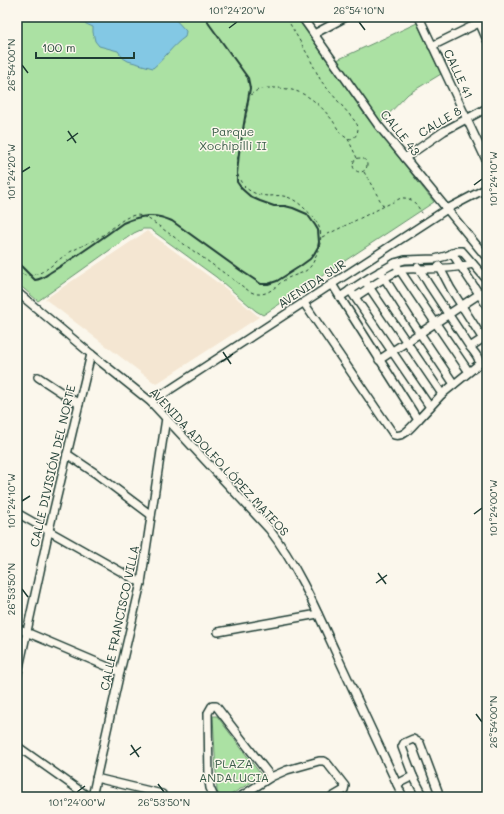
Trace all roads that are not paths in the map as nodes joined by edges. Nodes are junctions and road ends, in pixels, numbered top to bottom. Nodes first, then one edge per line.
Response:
1 (302, 17) edge
2 (346, 17) edge
3 (419, 17) edge
4 (487, 19) edge
5 (478, 20) edge
6 (314, 34) junction
7 (487, 40) edge
8 (432, 46) junction
9 (487, 108) edge
10 (467, 118) junction
11 (405, 158) junction
12 (487, 162) edge
13 (487, 188) edge
14 (447, 209) junction
15 (452, 253) junction
16 (487, 258) edge
17 (435, 259) junction
18 (414, 260) junction
19 (395, 263) junction
20 (473, 264) junction
21 (462, 267) junction
22 (420, 269) junction
23 (440, 269) junction
24 (400, 270) junction
25 (380, 271) junction
26 (385, 278) junction
27 (487, 280) edge
28 (365, 281) junction
29 (332, 284) junction
30 (370, 288) junction
31 (487, 289) edge
32 (350, 290) junction
33 (17, 292) edge
34 (479, 294) junction
35 (340, 297) junction
36 (355, 297) junction
37 (304, 303) junction
38 (462, 305) junction
39 (487, 306) edge
40 (448, 314) junction
41 (435, 322) junction
42 (420, 333) junction
43 (485, 338) edge
44 (406, 342) junction
45 (470, 347) junction
46 (392, 352) junction
47 (90, 354) junction
48 (379, 360) junction
49 (469, 372) junction
50 (38, 377) dead end
51 (454, 384) junction
52 (442, 394) junction
53 (151, 402) junction
54 (79, 404) junction
55 (430, 407) junction
56 (166, 418) junction
57 (418, 420) junction
58 (67, 454) junction
59 (17, 512) edge
60 (151, 515) junction
61 (49, 530) junction
62 (141, 583) junction
63 (318, 614) junction
64 (17, 628) edge
65 (26, 632) junction
66 (218, 632) dead end
67 (120, 672) junction
68 (17, 677) edge
69 (17, 746) edge
70 (413, 776) junction
71 (270, 777) junction
72 (96, 778) junction
73 (397, 784) junction
74 (162, 796) edge
75 (91, 797) edge
76 (214, 797) edge
77 (240, 797) edge
78 (332, 797) edge
79 (403, 797) edge
80 (424, 797) edge
81 (435, 797) edge

1 - 6 street, CALLE 43
2 - 6 street
3 - 8 street, CALLE 41
4 - 5 street
5 - 7 street
5 - 8 street
6 - 11 street, CALLE 43
8 - 10 street, CALLE 41
9 - 10 street, CALLE 8
10 - 11 street, CALLE 8
10 - 12 street, CALLE 41
11 - 14 street, CALLE 43
13 - 14 street, AVENIDA SUR
14 - 16 street, CALLE 43
14 - 29 street, AVENIDA SUR
15 - 17 street
15 - 20 street
15 - 21 street
17 - 18 street
17 - 23 street
18 - 19 street
18 - 22 street
19 - 24 street
19 - 25 street
20 - 21 street
20 - 27 street
21 - 23 street
21 - 34 street
22 - 23 street
22 - 24 street
22 - 40 street
23 - 38 street
24 - 26 street
24 - 41 street
25 - 26 street
25 - 28 street
26 - 30 street
26 - 42 street
28 - 30 street
28 - 32 street
29 - 35 street
29 - 37 street, AVENIDA SUR
30 - 36 street
30 - 44 street
31 - 34 street
32 - 35 street
32 - 36 street
33 - 47 street, AVENIDA ADOLFO LÓPEZ MATEOS
34 - 38 street
34 - 39 street
35 - 48 street
36 - 46 street
37 - 53 street, AVENIDA SUR
37 - 57 street
38 - 40 street
38 - 43 street
40 - 41 street
40 - 45 street
41 - 42 street
41 - 49 street
42 - 44 street
42 - 51 street
43 - 45 street
44 - 46 street
44 - 52 street
45 - 49 street
46 - 48 street
46 - 55 street
47 - 53 street, AVENIDA ADOLFO LÓPEZ MATEOS
47 - 54 street, CALLE DIVISIÓN DEL NORTE
48 - 57 street
49 - 51 street
50 - 54 street
51 - 52 street
52 - 55 street
53 - 56 street, AVENIDA ADOLFO LÓPEZ MATEOS
54 - 58 street, CALLE DIVISIÓN DEL NORTE
55 - 57 street
56 - 60 street, CALLE FRANCISCO VILLA
56 - 63 street, AVENIDA ADOLFO LÓPEZ MATEOS
58 - 60 street
58 - 61 street, CALLE DIVISIÓN DEL NORTE
59 - 61 street
60 - 62 street, CALLE FRANCISCO VILLA
61 - 62 street
61 - 65 street, CALLE DIVISIÓN DEL NORTE
62 - 67 street, CALLE FRANCISCO VILLA
63 - 66 street
63 - 73 street, AVENIDA ADOLFO LÓPEZ MATEOS
64 - 65 street
65 - 67 street
65 - 68 street, CALLE DIVISIÓN DEL NORTE
67 - 72 street, CALLE FRANCISCO VILLA
69 - 75 street
70 - 73 street
70 - 80 street
70 - 81 street
71 - 76 street
71 - 77 street
71 - 78 street
72 - 74 street
72 - 75 street, CALLE FRANCISCO VILLA
73 - 79 street, AVENIDA ADOLFO LÓPEZ MATEOS

